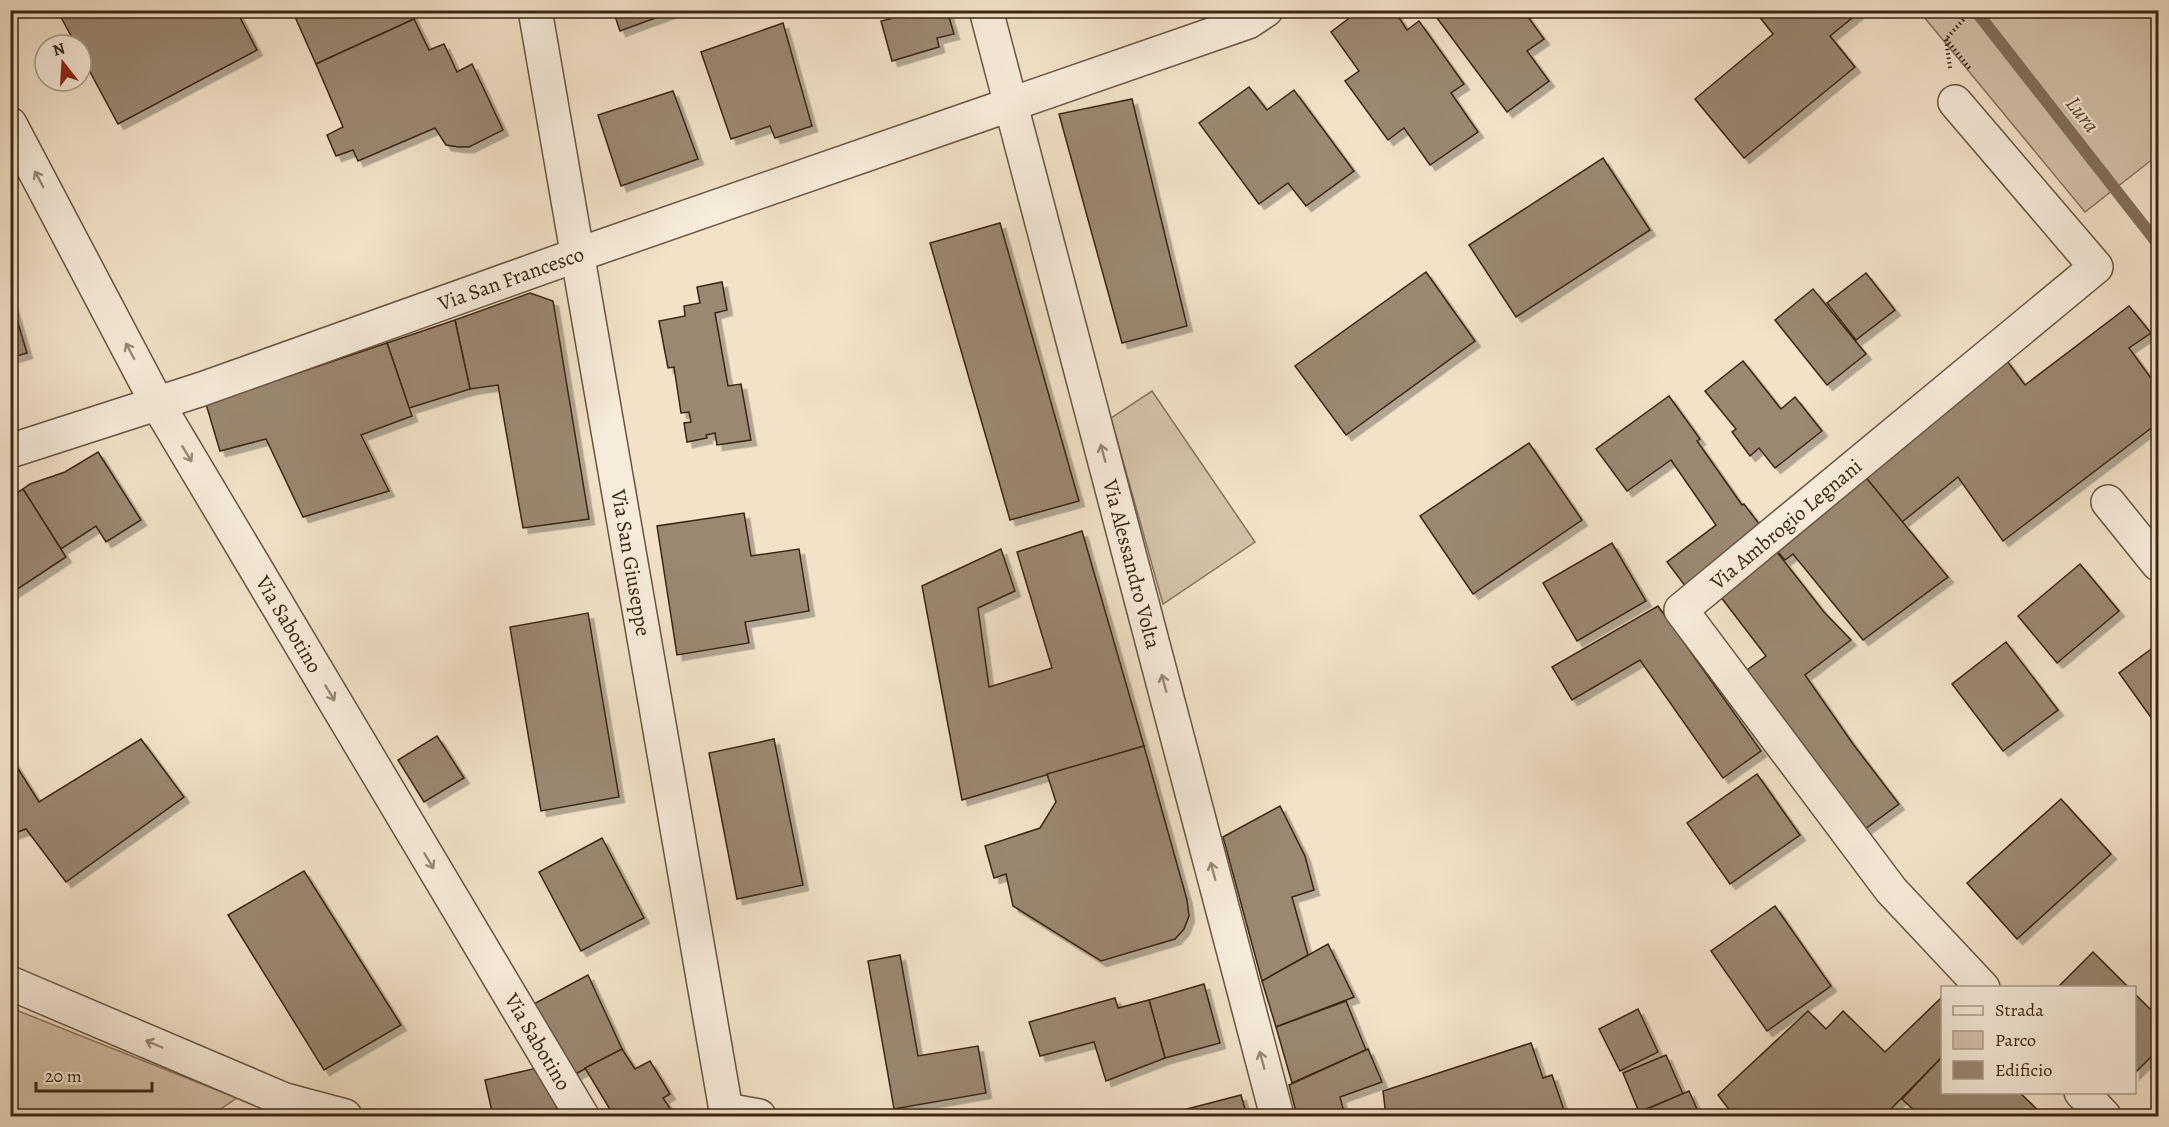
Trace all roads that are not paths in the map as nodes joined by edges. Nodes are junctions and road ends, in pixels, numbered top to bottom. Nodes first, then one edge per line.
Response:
1 (535, 10) edge
2 (986, 10) edge
3 (1266, 10) edge
4 (1955, 102) dead end
5 (1012, 105) junction
6 (10, 124) edge
7 (576, 255) junction
8 (157, 403) junction
9 (10, 451) edge
10 (2108, 502) dead end
11 (2158, 564) edge
12 (10, 983) edge
13 (1982, 986) edge
14 (2083, 1094) edge
15 (272, 1108) edge
16 (727, 1113) edge
17 (345, 1116) edge
18 (582, 1116) edge
19 (759, 1116) edge
20 (1277, 1116) edge
21 (2104, 1116) edge

1 - 7 street, Via San Giuseppe
2 - 5 street, Via Alessandro Volta
3 - 5 street, Via San Francesco
4 - 13 street, Via Ambrogio Legnani
5 - 7 street, Via San Francesco
20 -> 5 street, Via Alessandro Volta
8 -> 6 street, Via Sabotino
7 - 8 street, Via San Francesco
7 - 16 street, Via San Giuseppe
8 - 9 street, Via San Francesco
8 -> 18 street, Via Sabotino
10 - 11 street
15 -> 12 street
14 - 21 street
15 - 17 street
16 - 19 street

